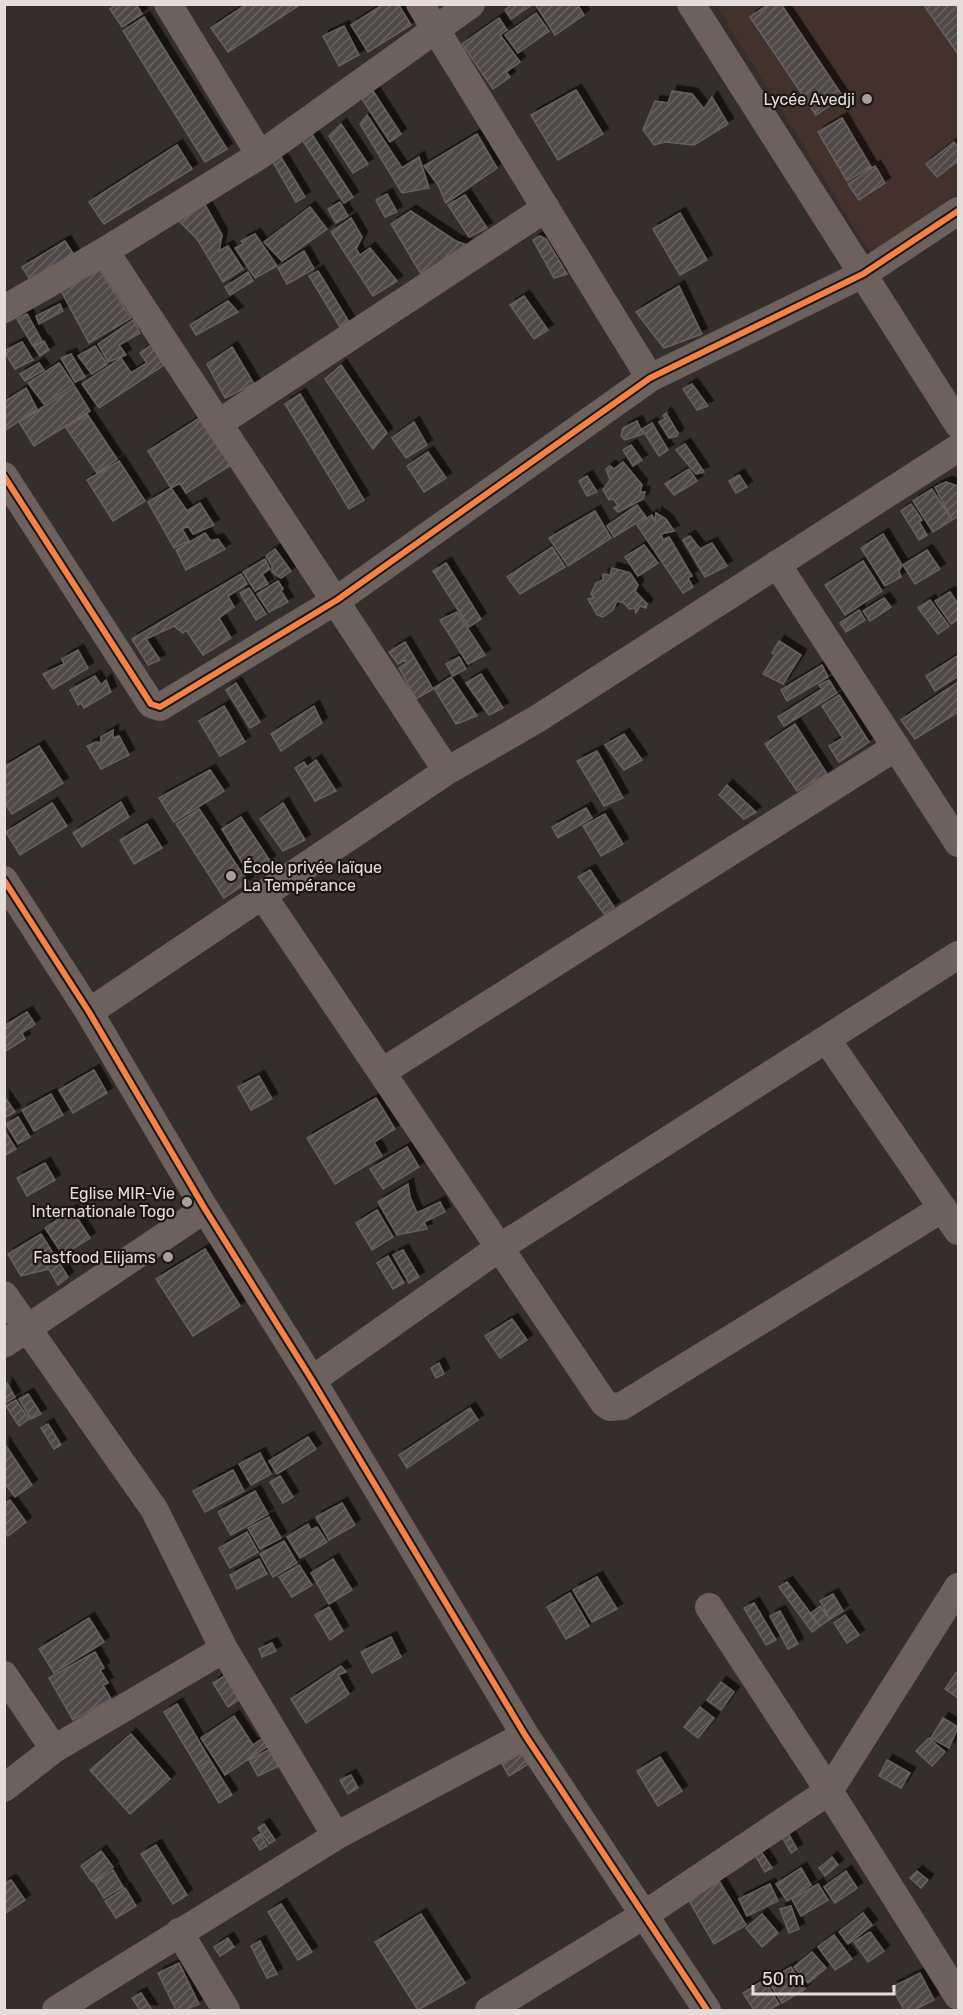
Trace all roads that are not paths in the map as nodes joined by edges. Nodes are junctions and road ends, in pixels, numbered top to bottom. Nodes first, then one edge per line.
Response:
1 (168, 4) edge
2 (420, 4) edge
3 (471, 4) edge
4 (691, 4) edge
5 (436, 28) junction
6 (260, 155) junction
7 (546, 208) junction
8 (958, 211) edge
9 (105, 252) junction
10 (863, 274) junction
11 (4, 309) edge
12 (650, 378) junction
13 (219, 423) junction
14 (958, 424) edge
15 (958, 448) edge
16 (4, 476) edge
17 (777, 564) junction
18 (337, 600) junction
19 (896, 747) junction
20 (447, 771) junction
21 (958, 843) edge
22 (4, 880) edge
23 (263, 896) junction
24 (958, 955) edge
25 (89, 1012) junction
26 (826, 1040) junction
27 (382, 1072) junction
28 (205, 1209) junction
29 (951, 1220) edge
30 (499, 1248) junction
31 (4, 1295) edge
32 (16, 1337) edge
33 (312, 1380) junction
34 (958, 1587) edge
35 (709, 1607) dead end
36 (225, 1649) junction
37 (4, 1675) edge
38 (525, 1735) junction
39 (54, 1749) junction
40 (4, 1788) edge
41 (829, 1791) junction
42 (336, 1836) junction
43 (644, 1915) junction
44 (179, 1932) junction
45 (958, 1996) edge
46 (56, 2010) edge
47 (226, 2010) edge
48 (489, 2010) edge
49 (707, 2010) edge

1 - 6 street
2 - 5 street
3 - 5 street
4 - 10 street
5 - 6 street
5 - 7 street
6 - 9 street
7 - 12 street
7 - 13 street
8 - 10 street
9 - 11 street
9 - 13 street
10 - 12 street
10 - 14 street
12 - 18 street
13 - 18 street
15 - 17 street
16 - 18 street
17 - 19 street
17 - 20 street
18 - 20 street
19 - 21 street
19 - 27 street
20 - 23 street
22 - 25 street
23 - 25 street
23 - 27 street
24 - 26 street
25 - 28 street
26 - 29 street
26 - 30 street
27 - 30 street
28 - 32 street
28 - 33 street
29 - 30 street
30 - 33 street
31 - 32 street
32 - 36 street
33 - 38 street
34 - 41 street
35 - 41 street
36 - 39 street
36 - 42 street
37 - 39 street
38 - 42 street
38 - 43 street
39 - 40 street
41 - 43 street
41 - 45 street
42 - 44 street
43 - 48 street
43 - 49 street
44 - 46 street
44 - 47 street

